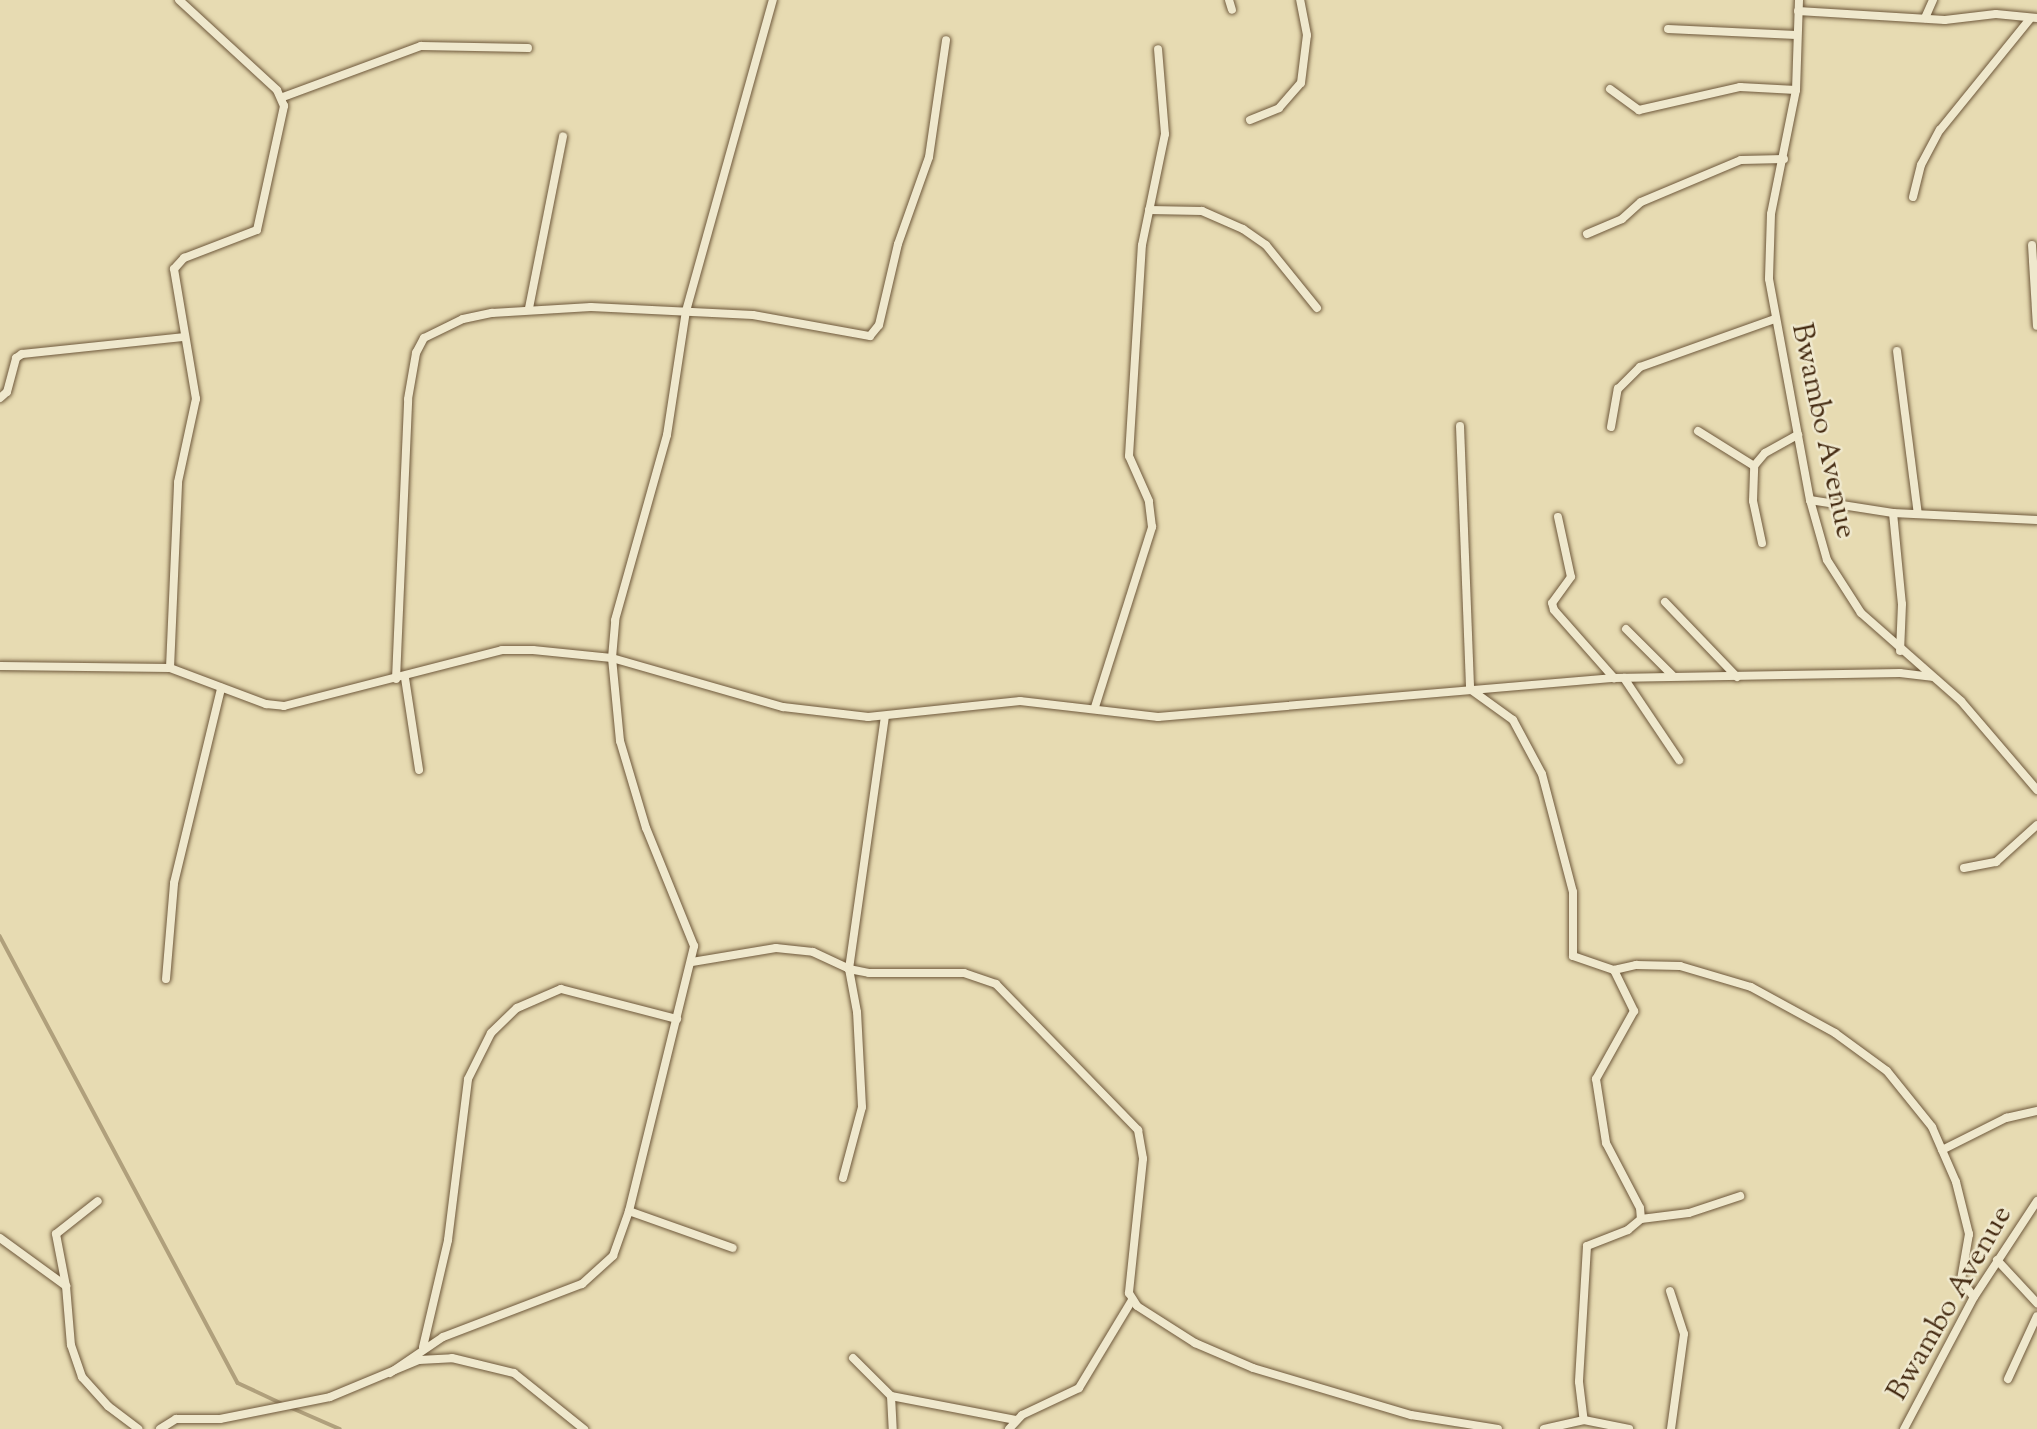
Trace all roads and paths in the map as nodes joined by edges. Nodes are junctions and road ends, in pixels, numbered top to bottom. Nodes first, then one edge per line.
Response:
1 (179, 0) edge
2 (773, 0) edge
3 (1229, 0) edge
4 (1300, 0) edge
5 (1799, 0) edge
6 (1933, 0) edge
7 (1232, 10) dead end
8 (1798, 11) junction
9 (1925, 18) junction
10 (2033, 18) edge
11 (1668, 29) dead end
12 (1796, 35) junction
13 (946, 40) dead end
14 (528, 48) dead end
15 (1158, 49) dead end
16 (1610, 89) dead end
17 (1796, 90) junction
18 (283, 97) junction
19 (1250, 120) dead end
20 (563, 136) dead end
21 (1784, 159) junction
22 (1913, 197) dead end
23 (1149, 210) junction
24 (1587, 234) dead end
25 (2032, 245) dead end
26 (529, 308) junction
27 (1317, 308) dead end
28 (686, 311) junction
29 (1775, 319) junction
30 (2037, 326) edge
31 (185, 337) junction
32 (1897, 351) dead end
33 (0, 398) edge
34 (1460, 426) dead end
35 (1611, 427) dead end
36 (1698, 431) dead end
37 (1798, 435) junction
38 (1754, 466) junction
39 (1810, 500) junction
40 (1893, 513) junction
41 (1918, 514) junction
42 (1558, 517) dead end
43 (2037, 520) edge
44 (1762, 543) dead end
45 (1665, 602) dead end
46 (1626, 629) dead end
47 (1900, 650) junction
48 (612, 658) junction
49 (0, 666) edge
50 (170, 668) junction
51 (1673, 676) junction
52 (1737, 677) junction
53 (1932, 677) junction
54 (1614, 678) junction
55 (1624, 678) junction
56 (401, 679) junction
57 (222, 688) junction
58 (1470, 689) junction
59 (1095, 707) junction
60 (885, 717) junction
61 (1679, 760) dead end
62 (419, 770) dead end
63 (2037, 790) edge
64 (2037, 825) edge
65 (1964, 867) dead end
66 (692, 962) junction
67 (849, 969) junction
68 (1614, 970) junction
69 (166, 979) dead end
70 (677, 1019) junction
71 (2037, 1111) edge
72 (1942, 1150) junction
73 (843, 1178) dead end
74 (1740, 1196) dead end
75 (98, 1201) dead end
76 (2037, 1201) edge
77 (629, 1211) junction
78 (1641, 1219) junction
79 (0, 1238) edge
80 (733, 1248) dead end
81 (1997, 1260) junction
82 (66, 1286) junction
83 (1670, 1291) dead end
84 (1974, 1297) junction
85 (1132, 1300) junction
86 (2037, 1303) edge
87 (2037, 1316) edge
88 (423, 1347) junction
89 (853, 1357) dead end
90 (390, 1373) junction
91 (2008, 1379) dead end
92 (891, 1396) junction
93 (1016, 1420) junction
94 (1584, 1420) junction
95 (138, 1429) edge
96 (160, 1429) edge
97 (584, 1429) edge
98 (893, 1429) edge
99 (1009, 1429) edge
100 (1498, 1429) edge
101 (1544, 1429) edge
102 (1629, 1429) edge
103 (1671, 1429) edge
104 (1904, 1429) edge

1 - 18 street
2 - 28 street
3 - 7 street
4 - 19 street
5 - 8 street, Bwambo Avenue
6 - 9 street
8 - 9 street
8 - 12 street, Bwambo Avenue
9 - 10 street
10 - 22 street
11 - 12 street
12 - 17 street, Bwambo Avenue
13 - 28 street
14 - 18 street
15 - 23 street
16 - 17 street
17 - 21 street, Bwambo Avenue
18 - 31 street
20 - 26 street
21 - 24 street
21 - 29 street, Bwambo Avenue
23 - 27 street
23 - 59 street
25 - 30 street
26 - 28 street
26 - 56 street
28 - 48 street
29 - 35 street
29 - 37 street, Bwambo Avenue
31 - 33 street
31 - 50 street
32 - 41 street
34 - 58 street
36 - 38 street
37 - 38 street
37 - 39 street, Bwambo Avenue
38 - 44 street
39 - 40 street
39 - 47 street, Bwambo Avenue
40 - 41 street
40 - 47 street
41 - 43 street
42 - 54 street
45 - 52 street
46 - 51 street
47 - 53 street, Bwambo Avenue
48 - 56 street
48 - 60 street
48 - 66 street
49 - 50 street
50 - 57 street
51 - 52 street
51 - 55 street
52 - 53 street
53 - 63 street, Bwambo Avenue
54 - 55 street
54 - 58 street
55 - 61 street
56 - 57 street
56 - 62 street
57 - 69 street
58 - 59 street
58 - 68 street
59 - 60 street
60 - 67 street
64 - 65 street
66 - 67 street
66 - 70 street
67 - 73 street
67 - 85 street
68 - 72 street
68 - 78 street
70 - 77 street
70 - 88 street
71 - 72 street
72 - 84 street
74 - 78 street
75 - 82 street
76 - 81 street, Bwambo Avenue
77 - 80 street
77 - 88 street
78 - 94 street
79 - 82 street
81 - 84 street, Bwambo Avenue
81 - 86 street
82 - 95 street
83 - 103 street
84 - 104 street, Bwambo Avenue
85 - 93 street
85 - 100 street
87 - 91 street
88 - 90 street
89 - 92 street
90 - 96 street
90 - 97 street
92 - 93 street
92 - 98 street
93 - 99 street
94 - 101 street
94 - 102 street

